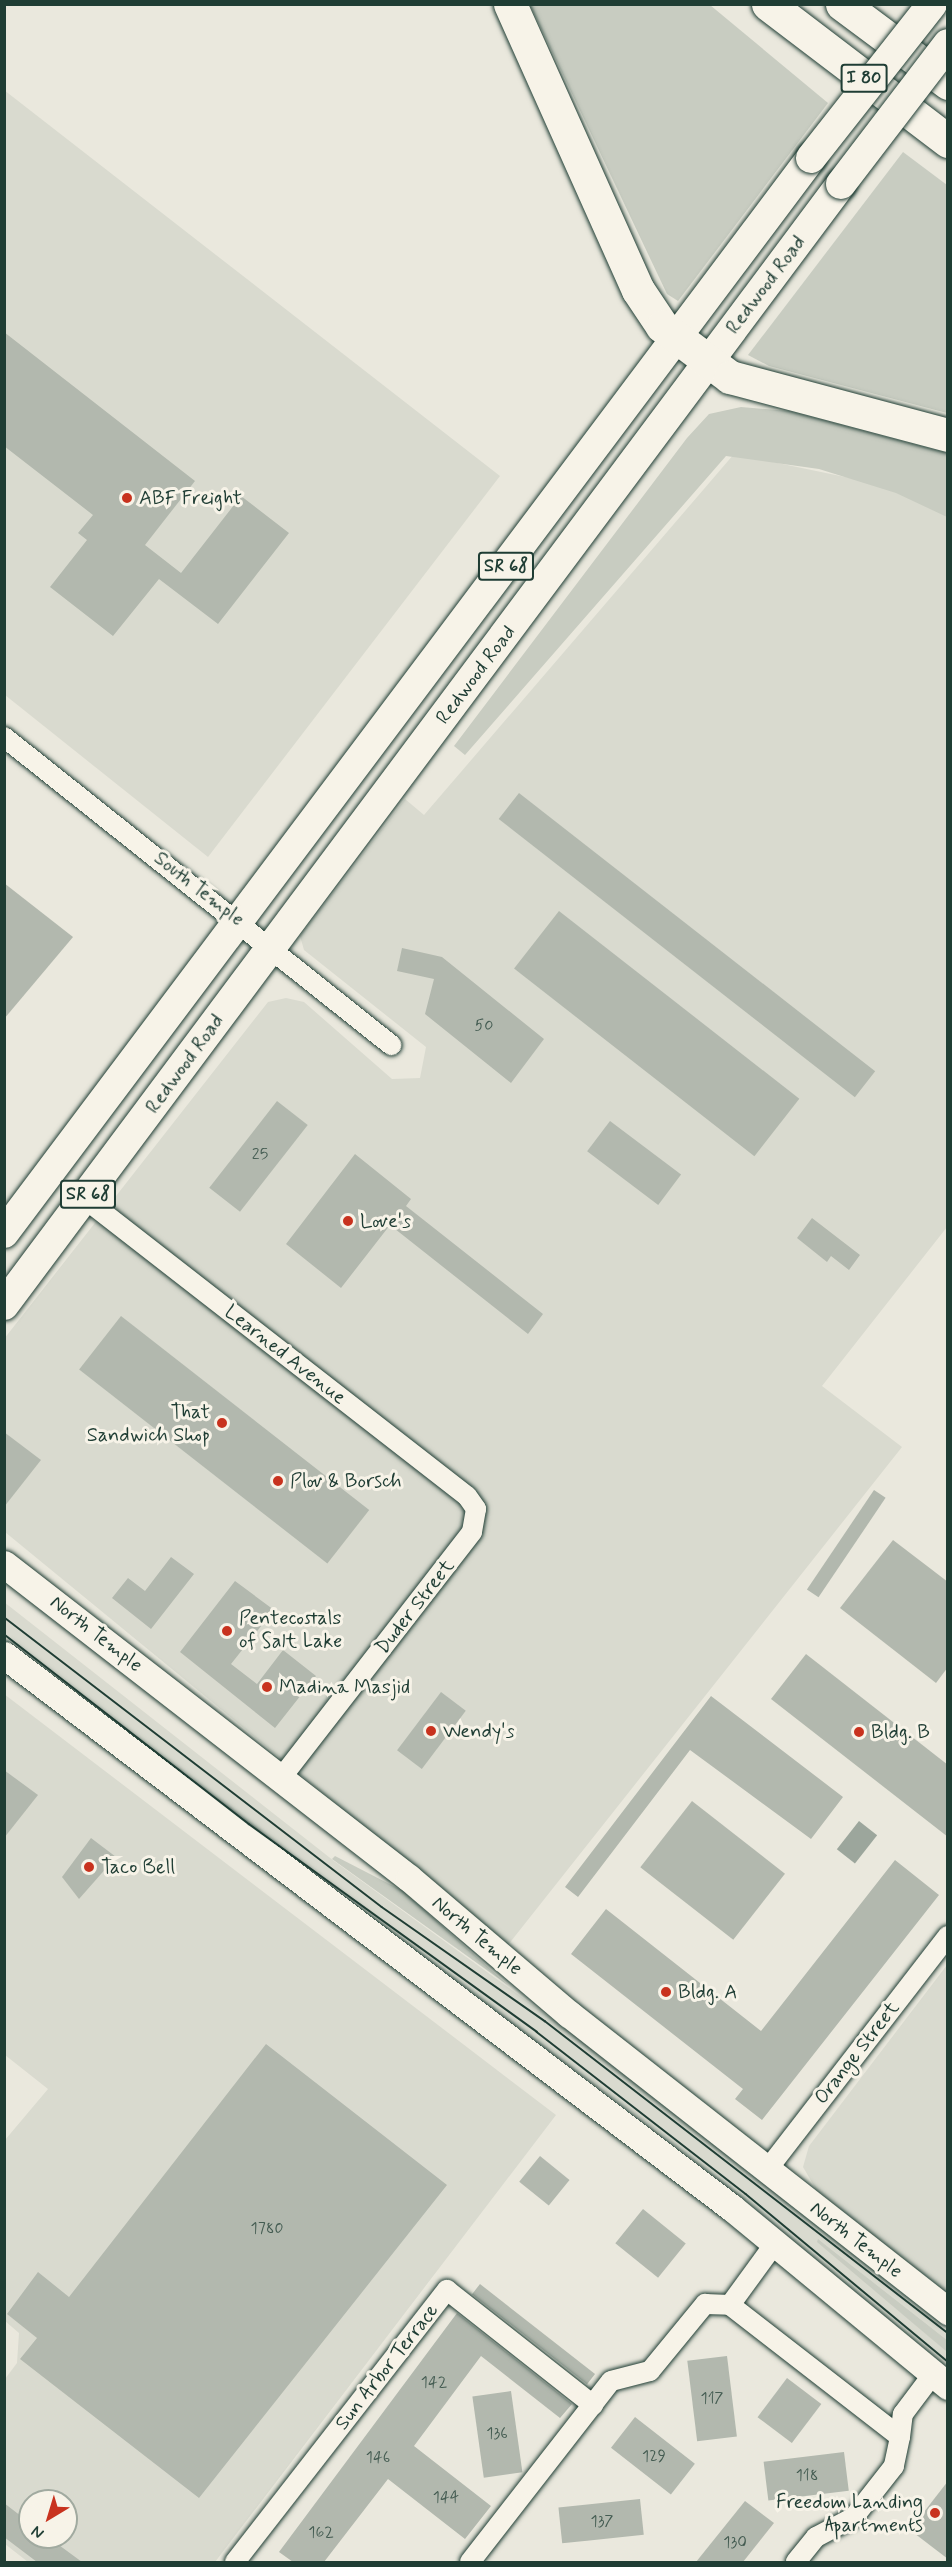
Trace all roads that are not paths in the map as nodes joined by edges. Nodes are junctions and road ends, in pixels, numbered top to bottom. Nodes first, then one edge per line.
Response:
1 (510, 4) edge
2 (842, 4) edge
3 (932, 4) edge
4 (774, 10) edge
5 (948, 44) edge
6 (948, 83) edge
7 (948, 141) edge
8 (948, 147) edge
9 (675, 338) junction
10 (708, 364) junction
11 (948, 435) edge
12 (4, 737) edge
13 (240, 921) junction
14 (271, 946) junction
15 (391, 1045) dead end
16 (84, 1198) junction
17 (4, 1233) edge
18 (4, 1305) edge
19 (477, 1517) joint
20 (4, 1564) edge
21 (4, 1655) edge
22 (281, 1778) junction
23 (948, 1936) edge
24 (767, 2170) junction
25 (776, 2242) junction
26 (730, 2305) junction
27 (948, 2311) edge
28 (940, 2380) edge
29 (592, 2405) junction
30 (900, 2437) junction
31 (236, 2562) edge
32 (470, 2562) edge
33 (796, 2562) edge

1 - 9 highway
2 - 6 highway, I 80
3 - 9 main road, Redwood Road / SR 68, bridge
4 - 7 highway, I 80
4 - 8 highway
5 - 10 main road, Redwood Road / SR 68, bridge
9 - 10 highway
9 - 13 main road, Redwood Road / SR 68
10 - 11 highway
10 - 14 main road, Redwood Road / SR 68
12 - 13 street, South Temple
13 - 14 street, South Temple
13 - 17 main road, Redwood Road / SR 68
14 - 15 street, South Temple
14 - 16 main road, Redwood Road / SR 68
16 - 18 main road, Redwood Road / SR 68
16 - 19 street, Learned Avenue
19 - 22 street, Duder Street
20 - 22 main road, North Temple
21 - 25 main road
22 - 24 main road, North Temple
23 - 24 street, Orange Street
24 - 27 main road, North Temple
25 - 26 street
25 - 28 main road
26 - 29 street
26 - 30 street
28 - 30 street
29 - 31 street, Sun Arbor Terrace
29 - 32 street
30 - 33 street

